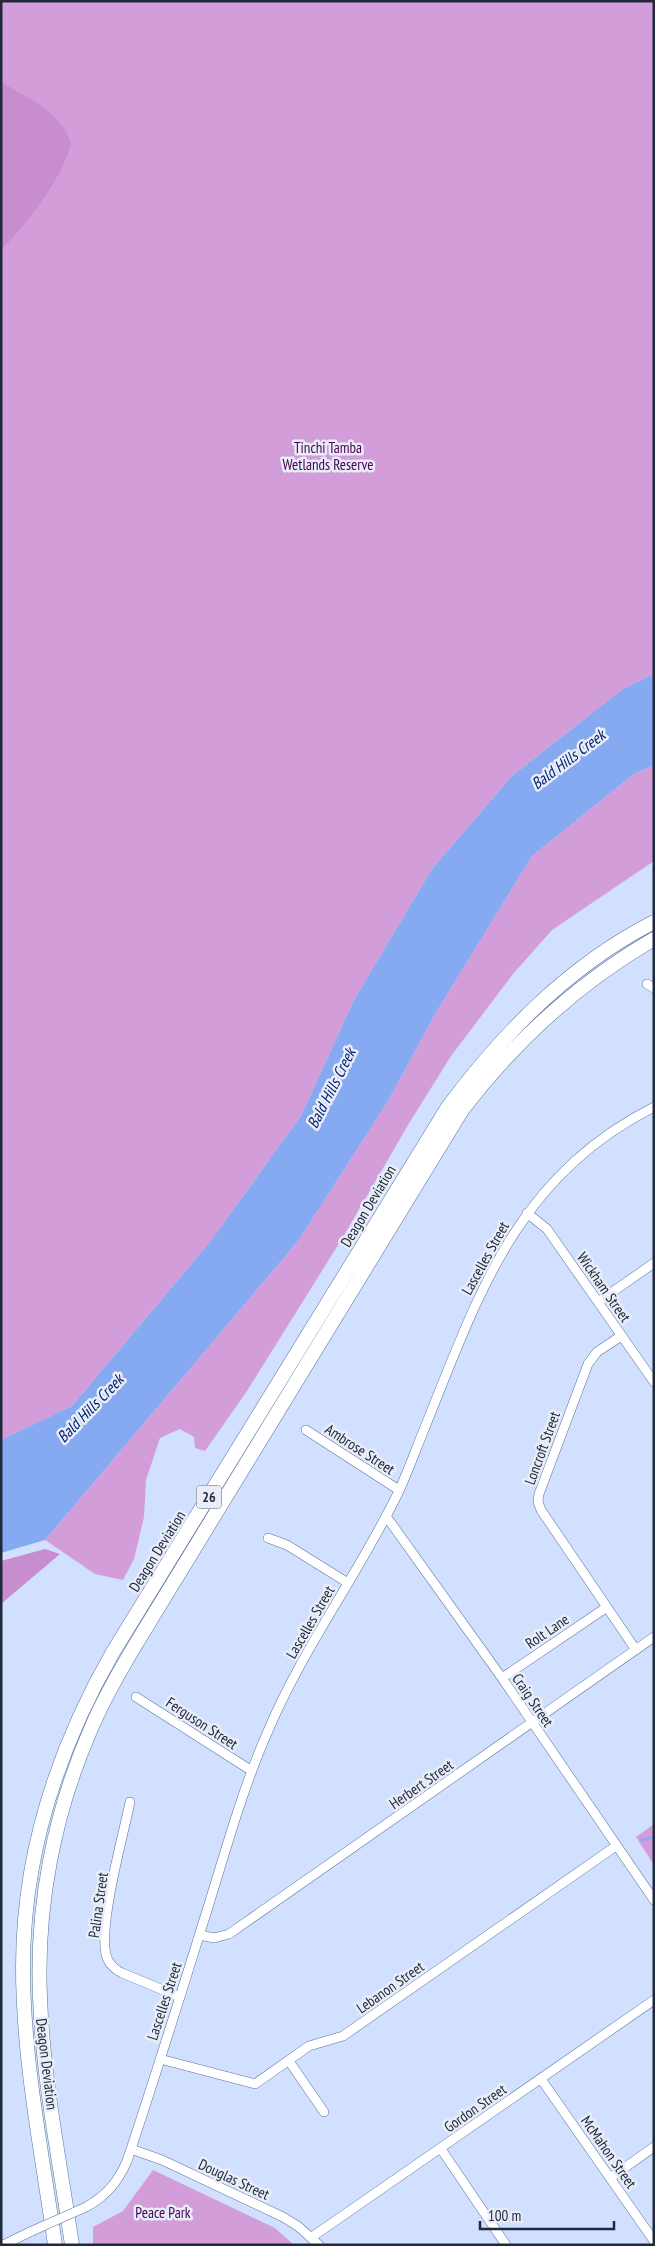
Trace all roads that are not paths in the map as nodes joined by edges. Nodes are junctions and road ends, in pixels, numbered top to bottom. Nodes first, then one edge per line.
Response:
1 (654, 922) edge
2 (654, 939) edge
3 (654, 1107) edge
4 (527, 1213) junction
5 (654, 1264) edge
6 (598, 1302) junction
7 (622, 1336) junction
8 (654, 1382) edge
9 (306, 1430) dead end
10 (399, 1490) junction
11 (386, 1516) junction
12 (268, 1538) dead end
13 (348, 1583) junction
14 (607, 1607) junction
15 (654, 1637) edge
16 (636, 1650) junction
17 (502, 1678) junction
18 (136, 1697) dead end
19 (531, 1723) junction
20 (252, 1771) junction
21 (130, 1802) dead end
22 (616, 1846) junction
23 (654, 1900) edge
24 (200, 1935) junction
25 (180, 1997) junction
26 (654, 2000) edge
27 (160, 2059) junction
28 (289, 2061) junction
29 (541, 2079) junction
30 (324, 2112) dead end
31 (654, 2147) edge
32 (131, 2149) junction
33 (441, 2149) junction
34 (610, 2178) junction
35 (316, 2241) edge
36 (654, 2241) edge
37 (3, 2245) edge
38 (55, 2245) edge
39 (72, 2245) edge
40 (506, 2245) edge

1 - 38 highway, Deagon Deviation / 26
2 - 39 highway, Deagon Deviation / 26
3 - 4 street, Lascelles Street
4 - 6 street, Wickham Street
4 - 10 street, Lascelles Street
5 - 6 street
6 - 7 street, Wickham Street
7 - 8 street, Wickham Street
7 - 14 street, Loncroft Street
9 - 10 street, Ambrose Street
10 - 11 street, Lascelles Street
11 - 13 street, Lascelles Street
11 - 17 street, Craig Street
12 - 13 street
13 - 20 street, Lascelles Street
14 - 16 street, Loncroft Street
14 - 17 street, Rolt Lane
15 - 16 street, Herbert Street
16 - 19 street, Herbert Street
17 - 19 street, Craig Street
18 - 20 street, Ferguson Street
19 - 22 street, Craig Street
19 - 24 street, Herbert Street
20 - 24 street, Lascelles Street
21 - 25 street, Palina Street
22 - 23 street, Craig Street
22 - 28 street, Lebanon Street
24 - 25 street, Lascelles Street
25 - 27 street, Lascelles Street
26 - 29 street, Gordon Street
27 - 28 street, Lebanon Street
27 - 32 street, Lascelles Street
28 - 30 street
29 - 33 street, Gordon Street
29 - 34 street, McMahon Street
31 - 34 street
32 - 35 street, Douglas Street
32 - 37 street, Lascelles Street, bridge
33 - 35 street, Gordon Street
33 - 40 street
34 - 36 street, McMahon Street

